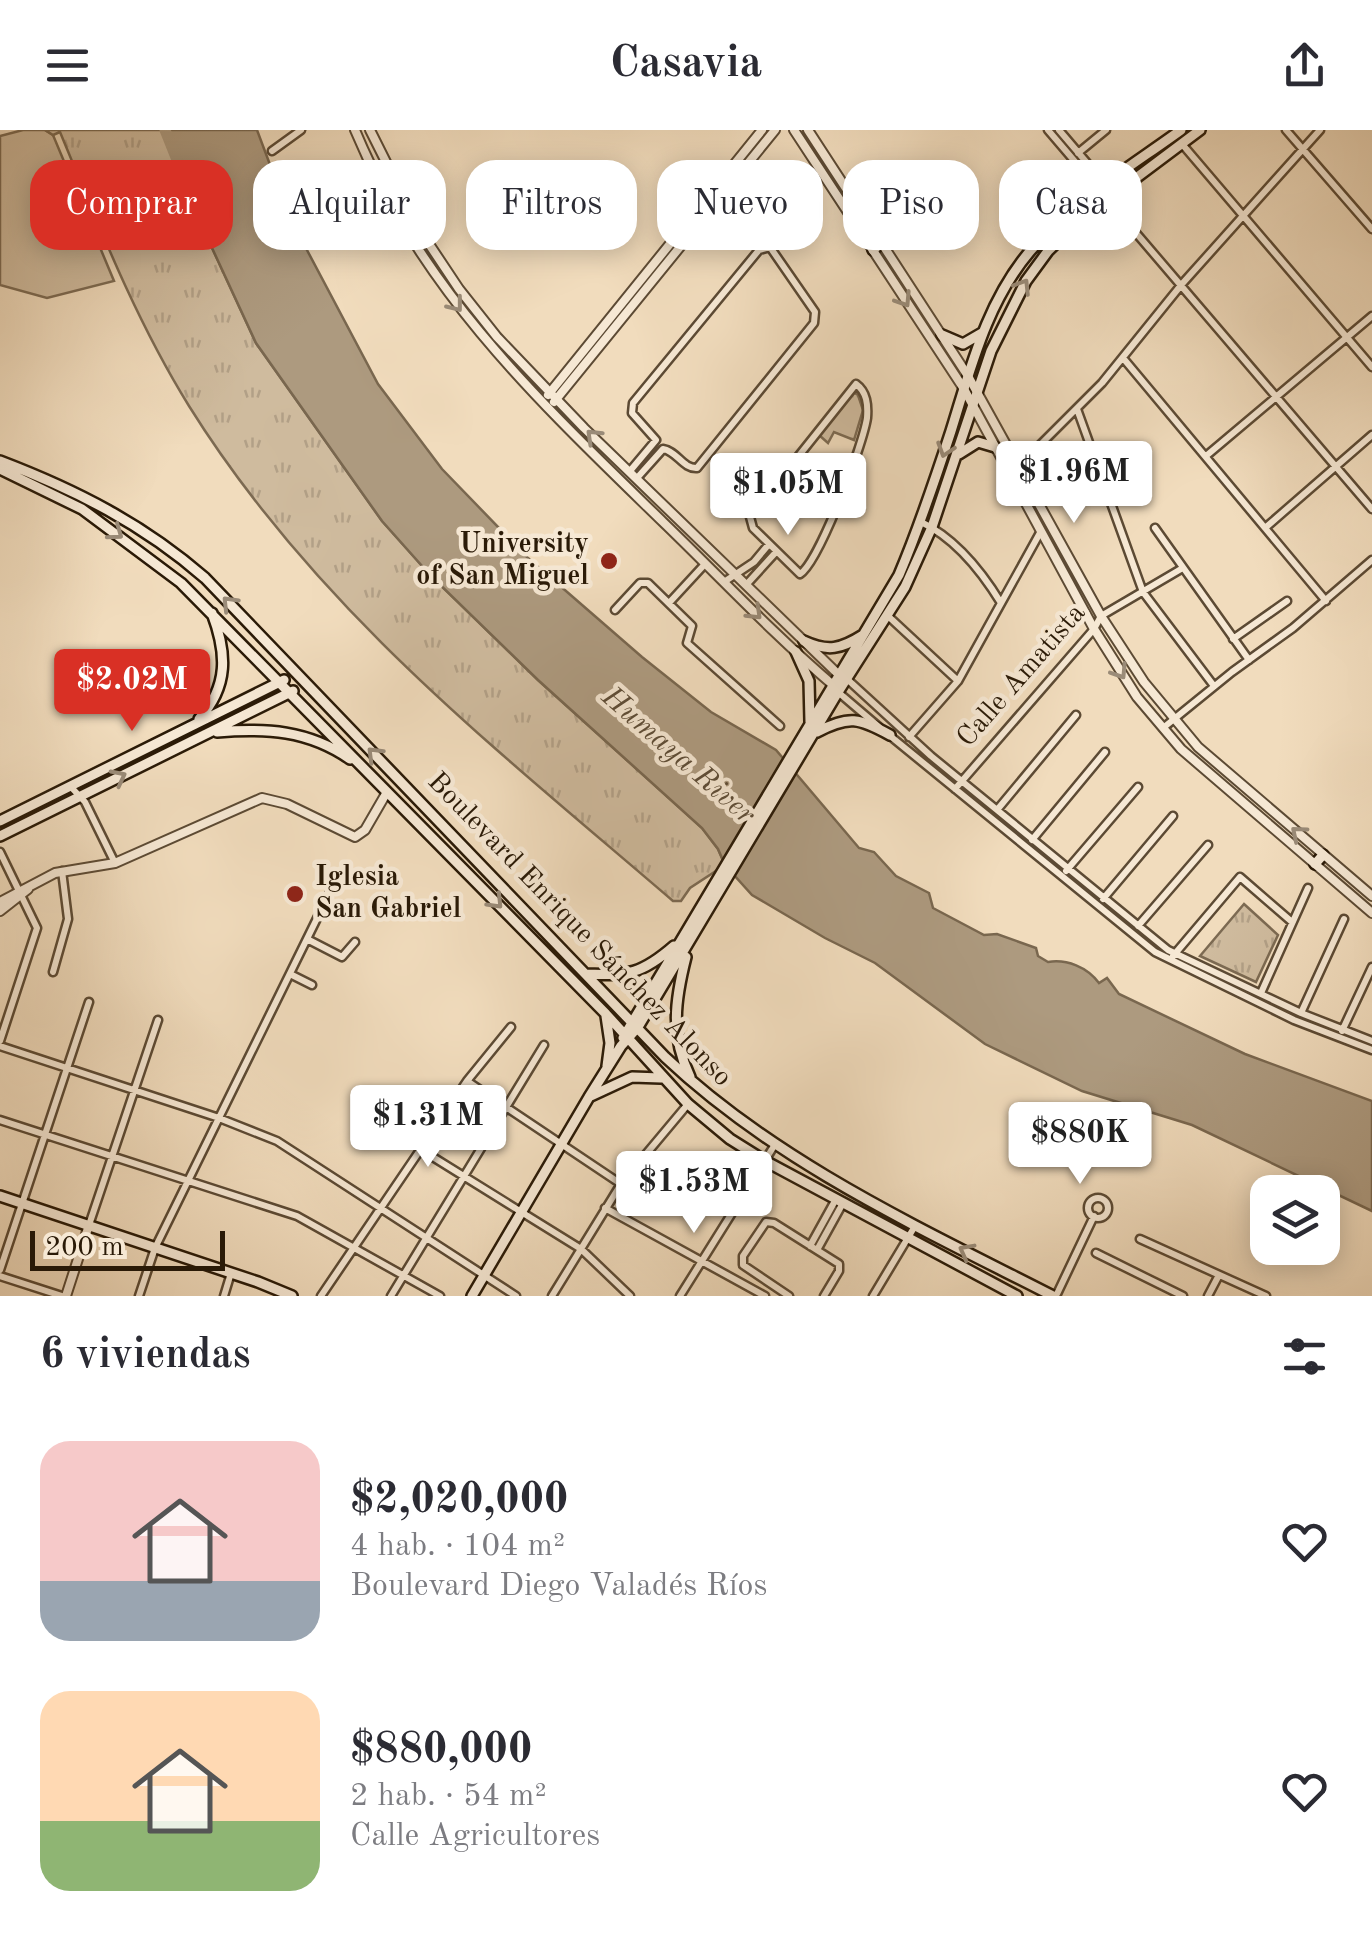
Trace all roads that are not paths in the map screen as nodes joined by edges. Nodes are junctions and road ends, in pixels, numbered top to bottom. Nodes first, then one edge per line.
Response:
1 (300, 130) edge
2 (356, 130) edge
3 (370, 130) edge
4 (762, 130) edge
5 (775, 130) edge
6 (794, 130) edge
7 (808, 130) edge
8 (1048, 130) edge
9 (1058, 130) edge
10 (1106, 130) edge
11 (1181, 130) edge
12 (1200, 130) edge
13 (1286, 130) edge
14 (1320, 130) edge
15 (1182, 144) junction
16 (1303, 149) junction
17 (272, 151) dead end
18 (1078, 153) junction
19 (1076, 160) edge
20 (1083, 160) edge
21 (1139, 160) edge
22 (1142, 175) edge
23 (843, 189) edge
24 (843, 198) edge
25 (1241, 216) junction
26 (1372, 229) edge
27 (1142, 236) edge
28 (879, 250) edge
29 (880, 250) edge
30 (1031, 250) edge
31 (1050, 250) edge
32 (442, 265) junction
33 (432, 273) junction
34 (1182, 284) junction
35 (1372, 316) edge
36 (984, 331) junction
37 (942, 336) junction
38 (1346, 338) junction
39 (1123, 358) junction
40 (1372, 367) edge
41 (968, 376) junction
42 (964, 390) junction
43 (977, 392) junction
44 (554, 396) junction
45 (1277, 396) junction
46 (545, 406) junction
47 (973, 407) junction
48 (1077, 409) junction
49 (1372, 435) edge
50 (995, 447) junction
51 (957, 456) junction
52 (1206, 456) junction
53 (0, 461) edge
54 (1020, 466) junction
55 (1336, 466) junction
56 (0, 469) edge
57 (633, 475) junction
58 (1372, 509) edge
59 (921, 522) junction
60 (932, 527) junction
61 (1155, 528) dead end
62 (1265, 528) junction
63 (1041, 530) junction
64 (769, 544) junction
65 (776, 552) junction
66 (1372, 560) edge
67 (754, 562) junction
68 (706, 564) junction
69 (761, 568) junction
70 (1181, 569) junction
71 (734, 574) junction
72 (724, 582) junction
73 (746, 586) junction
74 (1143, 592) junction
75 (1287, 601) dead end
76 (1326, 601) junction
77 (669, 604) junction
78 (1001, 604) junction
79 (615, 610) dead end
80 (211, 611) junction
81 (888, 616) junction
82 (1101, 616) junction
83 (1094, 629) junction
84 (866, 634) junction
85 (1233, 639) junction
86 (804, 641) junction
87 (796, 652) junction
88 (1248, 660) junction
89 (296, 674) junction
90 (843, 677) junction
91 (958, 681) junction
92 (282, 682) junction
93 (305, 684) junction
94 (1214, 686) junction
95 (836, 689) junction
96 (292, 692) junction
97 (1076, 714) dead end
98 (1174, 721) junction
99 (194, 724) junction
100 (780, 726) dead end
101 (1161, 728) junction
102 (812, 729) junction
103 (209, 732) junction
104 (890, 736) junction
105 (910, 737) junction
106 (1104, 752) dead end
107 (365, 769) junction
108 (961, 781) junction
109 (75, 786) junction
110 (1138, 786) dead end
111 (955, 789) junction
112 (387, 792) junction
113 (83, 798) junction
114 (997, 810) junction
115 (1172, 816) dead end
116 (0, 821) edge
117 (0, 836) edge
118 (1032, 840) junction
119 (1208, 845) dead end
120 (0, 852) edge
121 (1323, 854) junction
122 (116, 862) junction
123 (1315, 864) junction
124 (62, 871) junction
125 (1064, 873) junction
126 (1308, 888) dead end
127 (24, 892) junction
128 (330, 892) dead end
129 (1372, 896) edge
130 (1103, 899) junction
131 (0, 902) edge
132 (0, 911) edge
133 (1372, 913) edge
134 (1344, 918) dead end
135 (1292, 922) junction
136 (1138, 926) junction
137 (689, 936) junction
138 (307, 939) junction
139 (354, 942) dead end
140 (1172, 957) junction
141 (1372, 967) edge
142 (53, 972) dead end
143 (290, 974) junction
144 (586, 974) junction
145 (312, 985) dead end
146 (1261, 993) junction
147 (89, 1002) dead end
148 (1301, 1013) junction
149 (606, 1014) junction
150 (158, 1020) dead end
151 (635, 1024) junction
152 (511, 1027) dead end
153 (1342, 1033) junction
154 (625, 1039) junction
155 (1372, 1041) edge
156 (0, 1044) edge
157 (544, 1045) dead end
158 (1372, 1050) edge
159 (65, 1068) junction
160 (607, 1068) junction
161 (663, 1078) junction
162 (468, 1081) junction
163 (694, 1084) junction
164 (134, 1090) junction
165 (589, 1098) junction
166 (688, 1104) junction
167 (506, 1107) junction
168 (219, 1118) junction
169 (0, 1120) edge
170 (44, 1135) junction
171 (560, 1144) junction
172 (774, 1146) junction
173 (420, 1149) junction
174 (110, 1157) junction
175 (766, 1161) junction
176 (463, 1176) junction
177 (188, 1180) junction
178 (621, 1184) junction
179 (0, 1196) edge
180 (840, 1201) junction
181 (22, 1203) junction
182 (380, 1206) junction
183 (605, 1208) junction
184 (521, 1212) junction
185 (1094, 1216) dead end
186 (89, 1225) junction
187 (916, 1225) junction
188 (426, 1237) junction
189 (908, 1238) junction
190 (1140, 1240) dead end
191 (354, 1246) junction
192 (155, 1248) junction
193 (814, 1248) junction
194 (581, 1249) junction
195 (1096, 1254) dead end
196 (702, 1262) junction
197 (0, 1273) edge
198 (230, 1273) junction
199 (485, 1274) junction
200 (1219, 1275) junction
201 (403, 1276) junction
202 (64, 1296) edge
203 (138, 1296) edge
204 (224, 1296) edge
205 (292, 1296) edge
206 (321, 1296) edge
207 (391, 1296) edge
208 (440, 1296) edge
209 (472, 1296) edge
210 (516, 1296) edge
211 (552, 1296) edge
212 (630, 1296) edge
213 (680, 1296) edge
214 (765, 1296) edge
215 (790, 1296) edge
216 (824, 1296) edge
217 (873, 1296) edge
218 (1017, 1296) edge
219 (1054, 1296) edge
220 (1183, 1296) edge
221 (1208, 1296) edge
222 (1266, 1296) edge

1 - 17 street
2 - 33 street
3 - 32 street
4 - 44 street
5 - 44 street
6 - 24 street
7 - 23 street
8 - 19 street
9 - 18 street
10 - 18 street
11 - 21 main road
12 - 15 main road
13 - 16 street
14 - 16 street
15 - 22 main road
15 - 25 street
16 - 25 street
16 - 26 street
18 - 20 street
25 - 34 street
25 - 38 street
27 - 34 street
28 -> 42 street
29 - 37 street
30 - 36 main road
43 -> 31 main road
32 - 33 street
32 - 44 street
33 -> 46 street
34 - 39 street
34 - 45 street
35 - 38 street
36 - 37 main road
36 - 41 main road
37 - 41 street
38 - 40 street
38 - 45 street
39 - 48 street
39 - 52 street
41 - 42 main road
41 - 43 street
42 - 47 street
42 -> 59 main road
43 - 47 main road
43 - 54 street
44 - 46 street
57 -> 44 street
45 - 52 street
45 - 55 street
46 - 68 street
47 - 50 street
47 - 51 main road
48 - 54 street
48 - 74 street
49 - 55 street
50 - 51 main road
50 - 63 street
51 - 60 main road
52 - 62 street
89 -> 53 main road, Boulevard Enrique Sánchez Alonso
54 - 82 street
55 - 58 street
55 - 62 street
56 -> 80 main road, Boulevard Enrique Sánchez Alonso
57 - 57 street
57 - 71 street
59 - 60 street
59 - 84 main road
60 - 78 street
60 - 81 main road
61 - 70 street
62 - 76 street
63 - 78 street
63 - 83 street
64 - 65 street
64 - 65 street
64 - 67 street
65 - 69 street
66 - 76 street
67 - 69 street
67 - 71 street
68 - 72 street
68 - 77 street
69 - 73 street
70 - 74 street, Calle Amatista
70 - 85 street
71 - 72 street
71 - 73 street
72 -> 87 street
73 - 86 street
74 - 82 street, Calle Amatista
74 - 94 street
75 - 85 street
76 - 88 street
77 - 79 street
77 - 100 street
78 - 91 street
80 - 92 main road, Boulevard Enrique Sánchez Alonso
80 - 99 main road
81 - 90 main road
81 - 91 street
82 - 83 street, Calle Amatista
82 - 98 street
83 -> 101 street
83 - 108 street, Calle Amatista
84 - 86 main road
84 - 90 main road
85 - 88 street
86 - 90 street
87 - 95 street
87 - 102 main road
88 - 94 street
89 - 92 main road
89 - 93 main road, Boulevard Enrique Sánchez Alonso
90 - 95 main road
90 - 105 street
91 - 105 street
92 - 96 main road, Boulevard Enrique Sánchez Alonso
92 - 99 main road
93 - 96 main road
144 -> 93 main road, Boulevard Enrique Sánchez Alonso
94 - 98 street
95 - 102 main road
95 - 104 street
96 - 103 main road
96 - 107 main road, Boulevard Enrique Sánchez Alonso
97 - 114 street
98 - 101 street
121 -> 98 street
99 - 109 main road
101 - 123 street
102 - 104 main road
102 - 137 main road
103 - 107 main road
113 -> 103 main road
104 - 111 street
105 - 108 street
106 - 118 street
107 - 112 main road, Boulevard Enrique Sánchez Alonso
108 - 111 street, Calle Amatista
108 - 114 street
109 - 113 street
109 - 116 main road
110 - 125 street
111 - 125 street
112 - 122 street
112 -> 149 main road, Boulevard Enrique Sánchez Alonso
113 - 117 main road
113 - 122 street
114 - 118 street
115 - 130 street
118 - 125 street
119 - 136 street
120 - 127 street
121 - 123 main road
121 - 129 street
122 - 124 street
123 - 133 street
124 - 127 street
124 - 142 street
125 - 130 street
125 - 140 street
126 - 135 street
127 - 131 street
127 - 132 street
127 - 156 street
128 - 138 street
130 - 136 street
134 - 148 street
135 - 140 street
135 - 146 street
136 - 140 street
137 - 144 main road
137 - 151 main road
137 - 163 main road
138 - 139 street
138 - 143 street
140 - 146 street
140 - 153 street
141 - 153 street
143 - 145 street
143 - 168 street
144 - 151 main road, Boulevard Enrique Sánchez Alonso
146 - 148 street
147 - 159 street
148 - 153 street
149 - 154 main road, Boulevard Enrique Sánchez Alonso
149 - 160 main road
150 - 164 street
151 - 154 main road
151 - 163 main road, Boulevard Enrique Sánchez Alonso
152 - 162 street
153 - 155 street
153 - 158 street
154 - 160 main road
154 - 161 main road, Boulevard Enrique Sánchez Alonso
156 - 159 street
157 - 167 street
159 - 164 street
159 - 170 street
160 - 165 main road
161 - 165 main road
161 - 166 main road, Boulevard Enrique Sánchez Alonso
162 - 167 street
162 - 173 street
163 - 172 main road, Boulevard Enrique Sánchez Alonso
164 - 168 street
164 - 174 street
165 - 171 main road
166 - 175 main road, Boulevard Enrique Sánchez Alonso
166 - 178 street
167 - 171 street
167 - 176 street
168 - 177 street
168 - 182 street
169 - 170 street
170 - 174 street
170 - 181 street
171 - 178 street
171 - 184 main road
172 - 175 street
172 - 187 main road, Boulevard Enrique Sánchez Alonso
173 - 176 street
173 - 182 street
174 - 177 street
174 - 186 street
175 - 180 main road, Boulevard Enrique Sánchez Alonso
175 - 196 street
176 - 184 street
176 - 188 street
177 - 191 street
177 - 192 street
178 - 183 street
179 - 181 main road
180 - 189 main road, Boulevard Enrique Sánchez Alonso
180 - 193 street
181 - 186 main road
181 - 197 street
182 - 188 street
182 - 191 street
183 - 194 street
183 - 196 street
184 - 194 street
184 - 199 main road
185 - 219 street
186 - 192 main road
186 - 202 street
187 - 189 street
219 -> 187 main road, Boulevard Enrique Sánchez Alonso
188 - 199 street
188 - 201 street
189 - 217 street
189 - 218 main road, Boulevard Enrique Sánchez Alonso
190 - 200 street
191 - 201 street
191 - 206 street
192 - 198 main road
192 - 203 street
193 - 215 street
193 - 216 street
194 - 211 street
194 - 212 street
195 - 220 street
196 - 213 street
196 - 214 street
197 - 202 street
198 - 204 street
198 - 205 main road
199 - 209 main road
199 - 210 street
200 - 221 street
200 - 222 street
201 - 207 street
201 - 208 street

